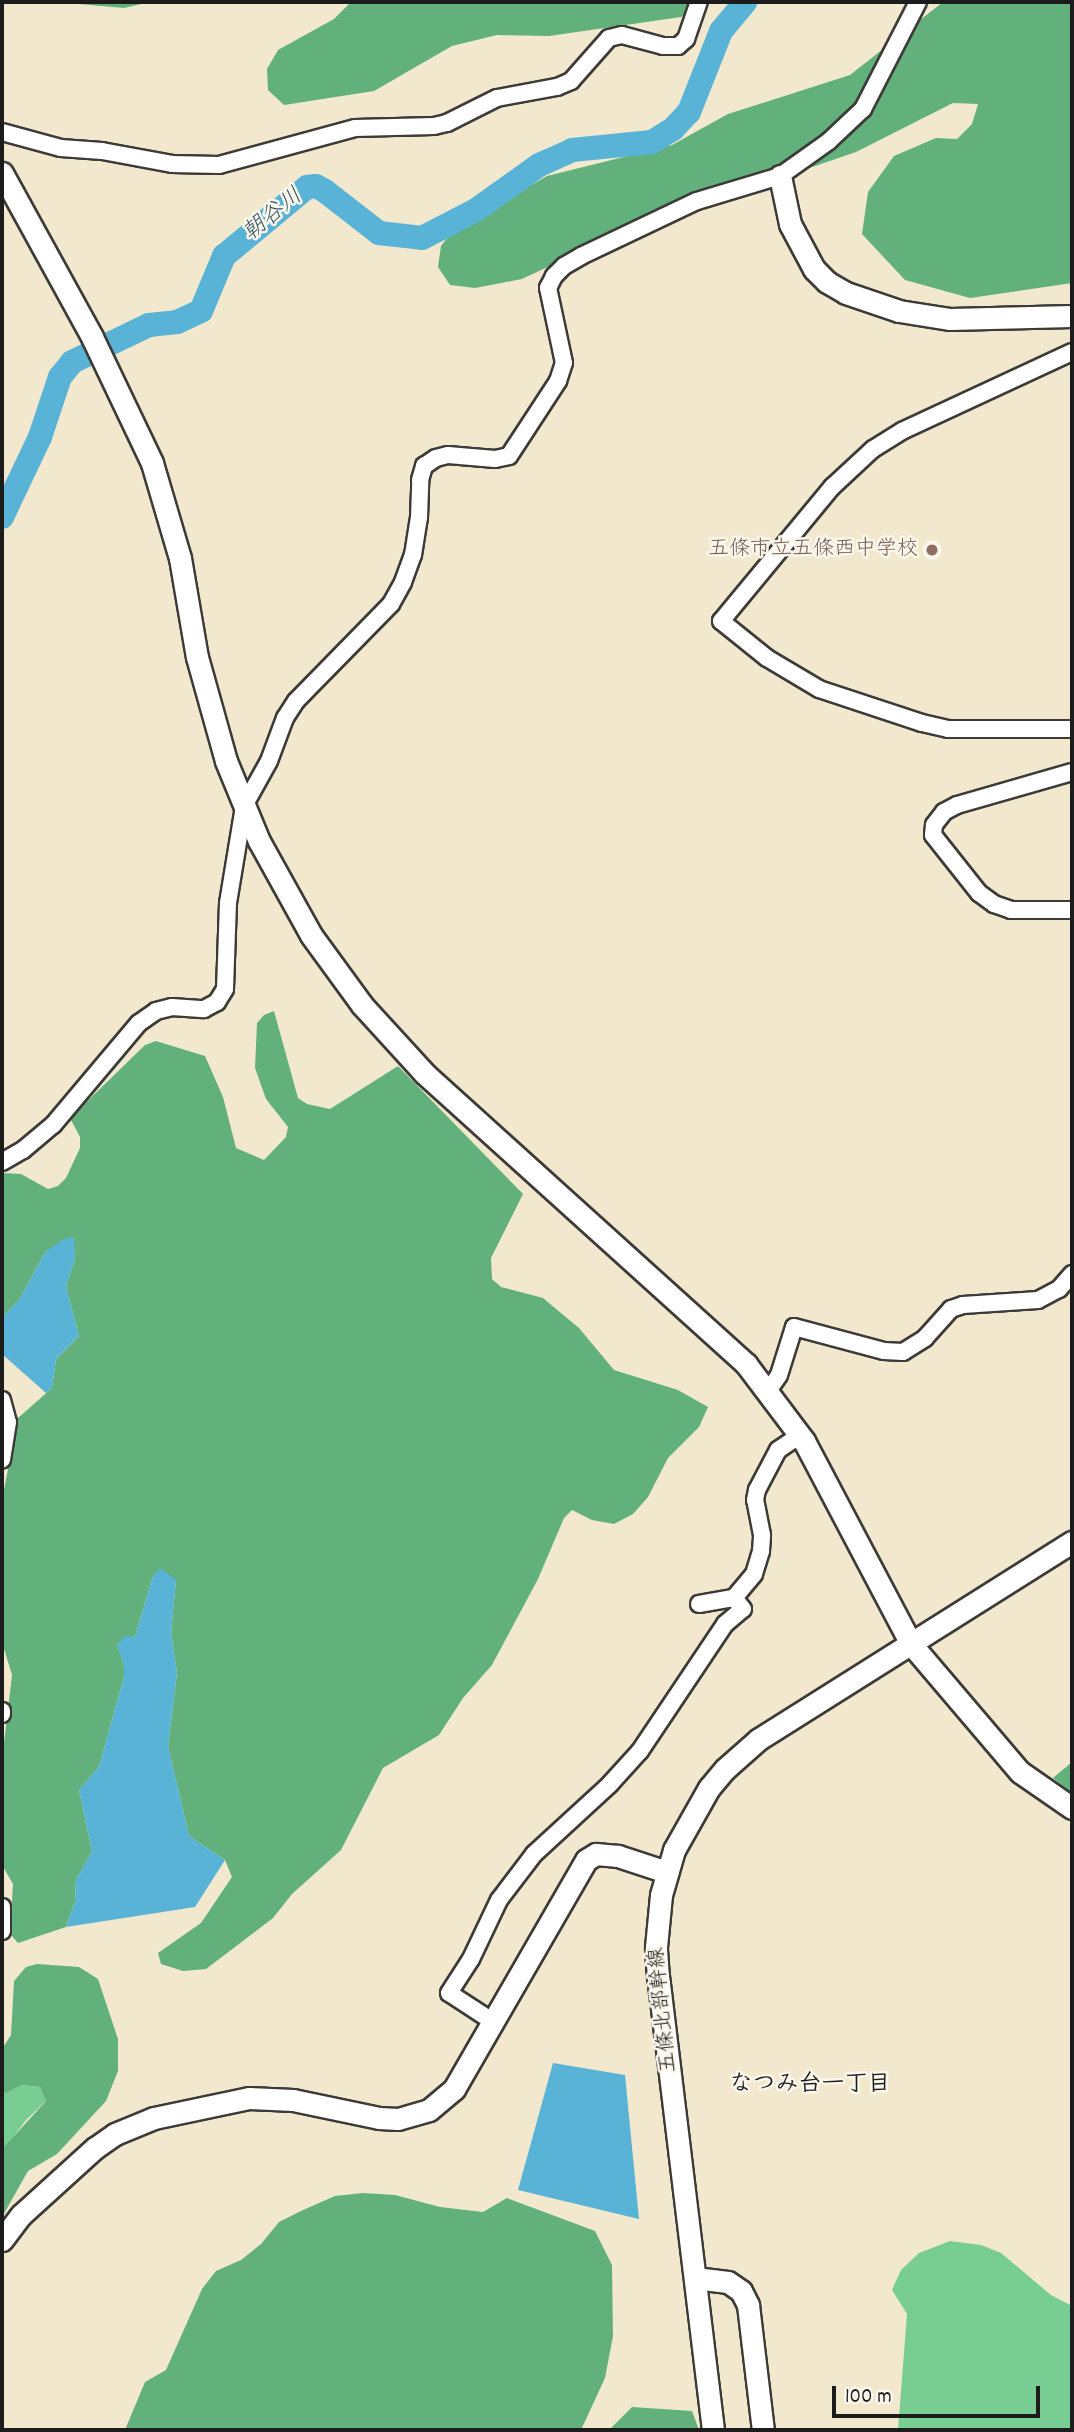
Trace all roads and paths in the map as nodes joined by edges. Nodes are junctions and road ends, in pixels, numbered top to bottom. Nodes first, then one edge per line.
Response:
1 (699, 2) edge
2 (918, 2) edge
3 (2, 132) edge
4 (2, 173) edge
5 (780, 176) junction
6 (1072, 316) edge
7 (1072, 352) edge
8 (1072, 729) edge
9 (1072, 772) edge
10 (244, 806) junction
11 (1072, 910) edge
12 (2, 1162) edge
13 (1072, 1274) edge
14 (768, 1391) junction
15 (2, 1400) edge
16 (800, 1435) junction
17 (2, 1460) edge
18 (1072, 1542) edge
19 (699, 1604) dead end
20 (738, 1604) junction
21 (911, 1644) junction
22 (1072, 1808) edge
23 (667, 1872) junction
24 (2, 1907) edge
25 (2, 1931) edge
26 (492, 2021) junction
27 (2, 2240) edge
28 (695, 2278) junction
29 (713, 2430) edge
30 (763, 2430) edge

1 - 3 street
2 - 5 street
4 - 10 street
5 - 6 street
5 - 10 street
7 - 8 street
9 - 11 street
10 - 12 street
10 - 14 street
13 - 14 street
14 - 16 street
15 - 17 street
16 - 20 street
16 - 21 street
18 - 21 street, 五條北部幹線
19 - 20 street
20 - 26 street
21 - 22 street
21 - 23 street, 五條北部幹線
23 - 26 street
23 - 28 street, 五條北部幹線
24 - 25 street
26 - 27 street
28 - 29 street, 五條北部幹線
28 - 30 street

